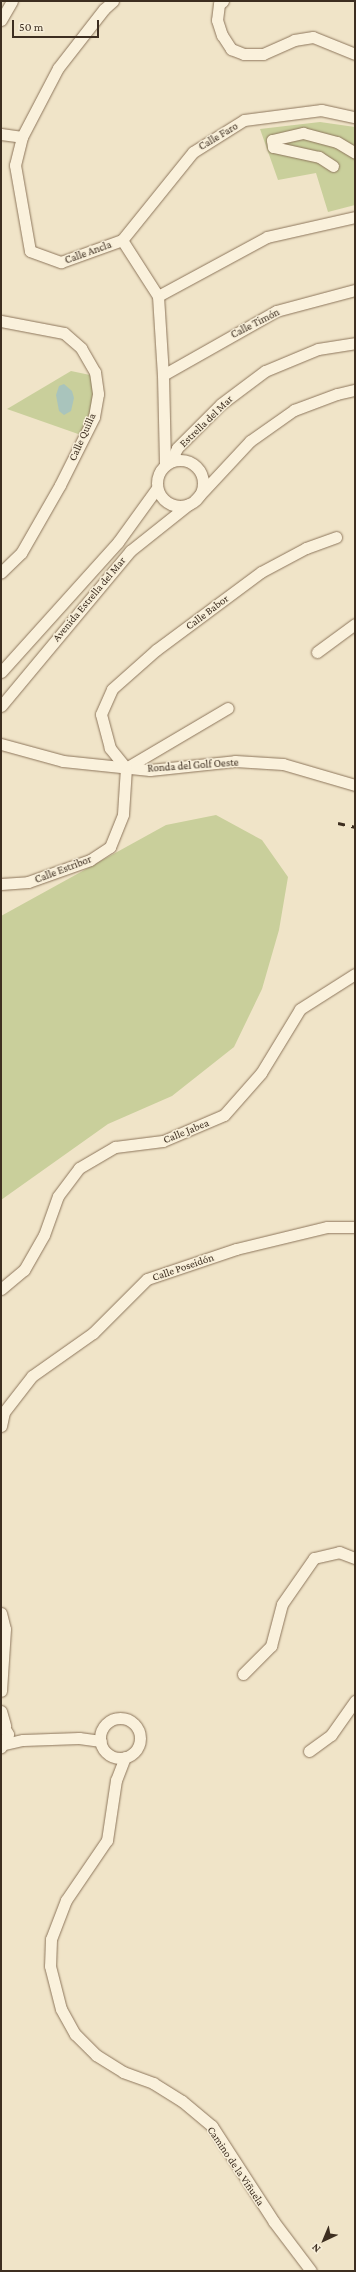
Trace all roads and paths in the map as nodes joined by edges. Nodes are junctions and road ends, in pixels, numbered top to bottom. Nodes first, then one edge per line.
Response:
1 (12, 1) edge
2 (113, 1) edge
3 (223, 1) edge
4 (1, 20) edge
5 (355, 54) edge
6 (355, 117) edge
7 (1, 134) edge
8 (22, 137) junction
9 (355, 153) edge
10 (333, 166) dead end
11 (355, 217) edge
12 (122, 240) junction
13 (355, 290) edge
14 (158, 296) junction
15 (1, 322) edge
16 (355, 343) edge
17 (164, 375) junction
18 (355, 390) edge
19 (168, 463) junction
20 (157, 488) junction
21 (192, 502) junction
22 (336, 537) dead end
23 (1, 572) edge
24 (355, 624) edge
25 (317, 652) dead end
26 (1, 672) edge
27 (1, 706) edge
28 (228, 708) dead end
29 (3, 744) edge
30 (126, 768) junction
31 (355, 785) edge
32 (1, 884) edge
33 (355, 974) edge
34 (355, 1227) edge
35 (1, 1289) edge
36 (1, 1426) edge
37 (355, 1558) edge
38 (1, 1613) edge
39 (243, 1674) dead end
40 (1, 1691) edge
41 (355, 1701) edge
42 (1, 1711) edge
43 (4, 1726) edge
44 (101, 1736) junction
45 (23, 1740) junction
46 (3, 1746) edge
47 (309, 1751) dead end
48 (109, 1754) junction
49 (125, 1757) junction
50 (116, 1780) junction
51 (311, 2271) edge

1 - 4 street
2 - 8 street, Calle Ancla
3 - 5 street
6 - 12 street, Calle Faro
7 - 8 street
8 - 12 street, Calle Ancla
9 - 10 street
11 - 14 street
12 - 14 street, Calle Ancla
13 - 17 street, Calle Timón
14 - 17 street, Calle Ancla
15 - 23 street, Calle Quilla
16 - 19 street, Estrella del Mar
17 - 19 street, Calle Ancla
18 - 21 street, Avenida Estrella del Mar
19 - 20 street
19 - 21 street
20 - 21 street
20 - 26 street, Avenida Estrella del Mar
21 - 27 street, Avenida Estrella del Mar
22 - 30 street, Calle Babor
24 - 25 street
28 - 30 street
29 - 30 street, Ronda del Golf Oeste
30 - 31 street, Ronda del Golf Oeste
30 - 32 street, Calle Estribor
33 - 35 street, Calle Jabea
34 - 36 street, Calle Poseidón
37 - 39 street
38 - 40 street
41 - 47 street
42 - 43 street
43 - 45 street
43 - 46 street
44 - 45 street
44 - 48 street
44 - 49 street
45 - 46 street
48 - 49 street
48 - 50 street
49 - 50 street, Camino de la Viñuela
50 - 51 street, Camino de la Viñuela

